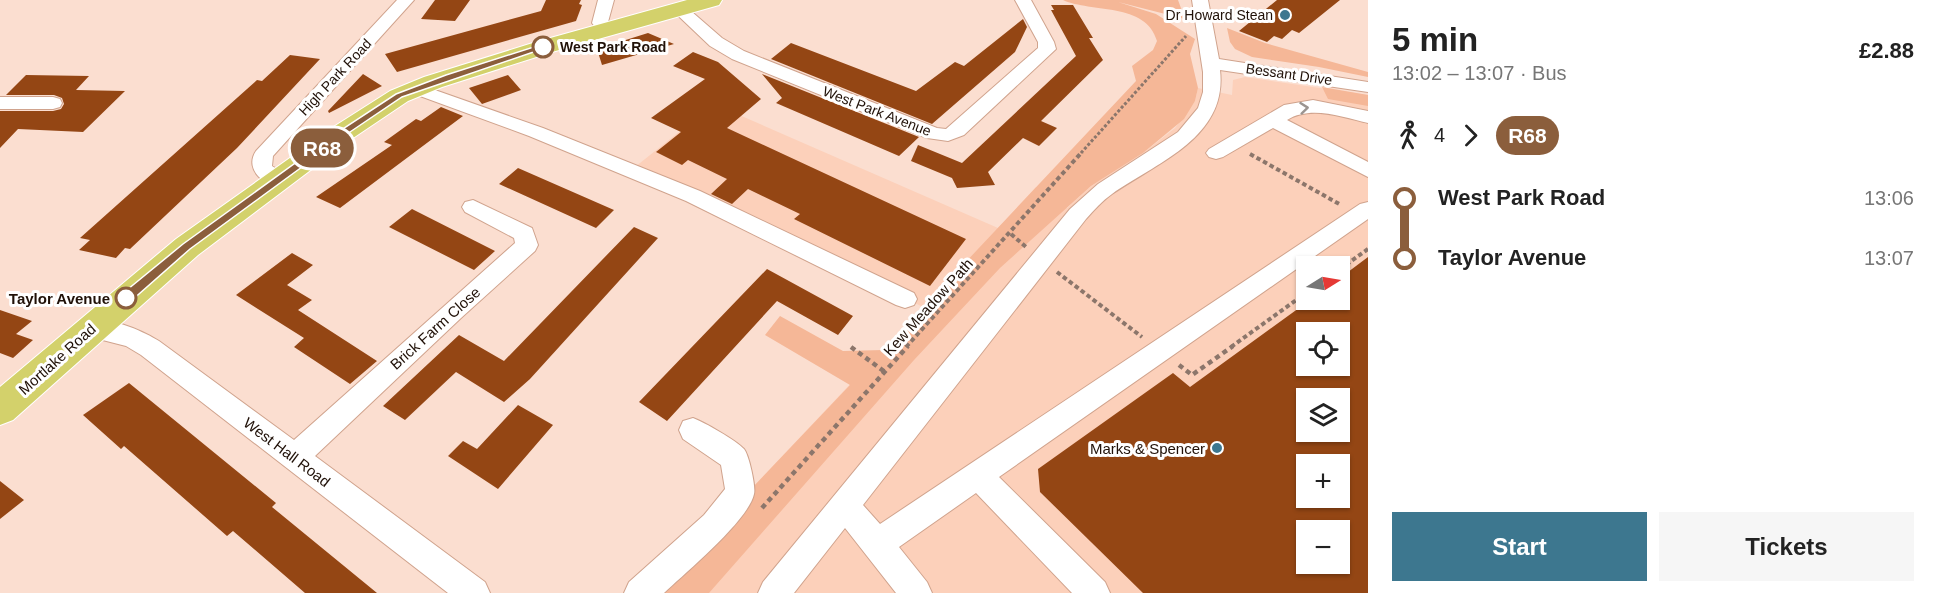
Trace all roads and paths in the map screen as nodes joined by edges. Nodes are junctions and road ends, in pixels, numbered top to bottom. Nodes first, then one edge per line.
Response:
1 (406, 0) edge
2 (606, 0) edge
3 (711, 0) edge
4 (1023, 0) edge
5 (1200, 0) edge
6 (678, 8) junction
7 (606, 29) junction
8 (1204, 31) junction
9 (1209, 63) junction
10 (1368, 87) edge
11 (415, 88) junction
12 (0, 103) edge
13 (53, 103) dead end
14 (1368, 117) edge
15 (1273, 120) junction
16 (1223, 148) joint
17 (1368, 170) edge
18 (279, 180) junction
19 (473, 207) dead end
20 (1364, 212) edge
21 (1011, 234) junction
22 (1368, 249) edge
23 (1042, 261) junction
24 (1350, 262) edge
25 (905, 299) dead end
26 (1296, 300) edge
27 (92, 328) junction
28 (851, 347) dead end
29 (1160, 351) junction
30 (885, 372) junction
31 (0, 410) edge
32 (693, 430) dead end
33 (294, 458) junction
34 (978, 475) junction
35 (844, 504) junction
36 (754, 514) dead end
37 (877, 544) junction
38 (474, 593) edge
39 (640, 593) edge
40 (774, 593) edge
41 (916, 593) edge
42 (1094, 593) edge

1 - 18 street, High Park Road
2 - 7 street
3 - 6 highway, Mortlake Road
4 - 6 street, West Park Avenue
5 - 8 street
6 - 7 highway, Mortlake Road
7 - 11 highway, Mortlake Road
8 - 9 street
8 - 21 path, Kew Meadow Path
9 - 10 street, Bessant Drive
9 - 23 street
11 - 18 highway, Mortlake Road
11 - 25 street
12 - 13 street
15 -> 14 street
15 - 16 street
15 - 17 street
16 - 20 path
18 - 27 highway, Mortlake Road
19 - 33 street, Brick Farm Close
20 - 29 street
21 - 23 path
21 - 30 path, Kew Meadow Path
22 - 24 path
23 - 29 path
23 - 35 street
26 - 29 path
27 - 31 highway, Mortlake Road
27 - 33 street, West Hall Road
28 - 30 path
29 - 34 street
30 - 36 path, Kew Meadow Path
32 - 39 street
33 - 38 street, West Hall Road
34 - 37 street
34 - 42 street
35 - 37 street
35 - 40 street
37 - 41 street

